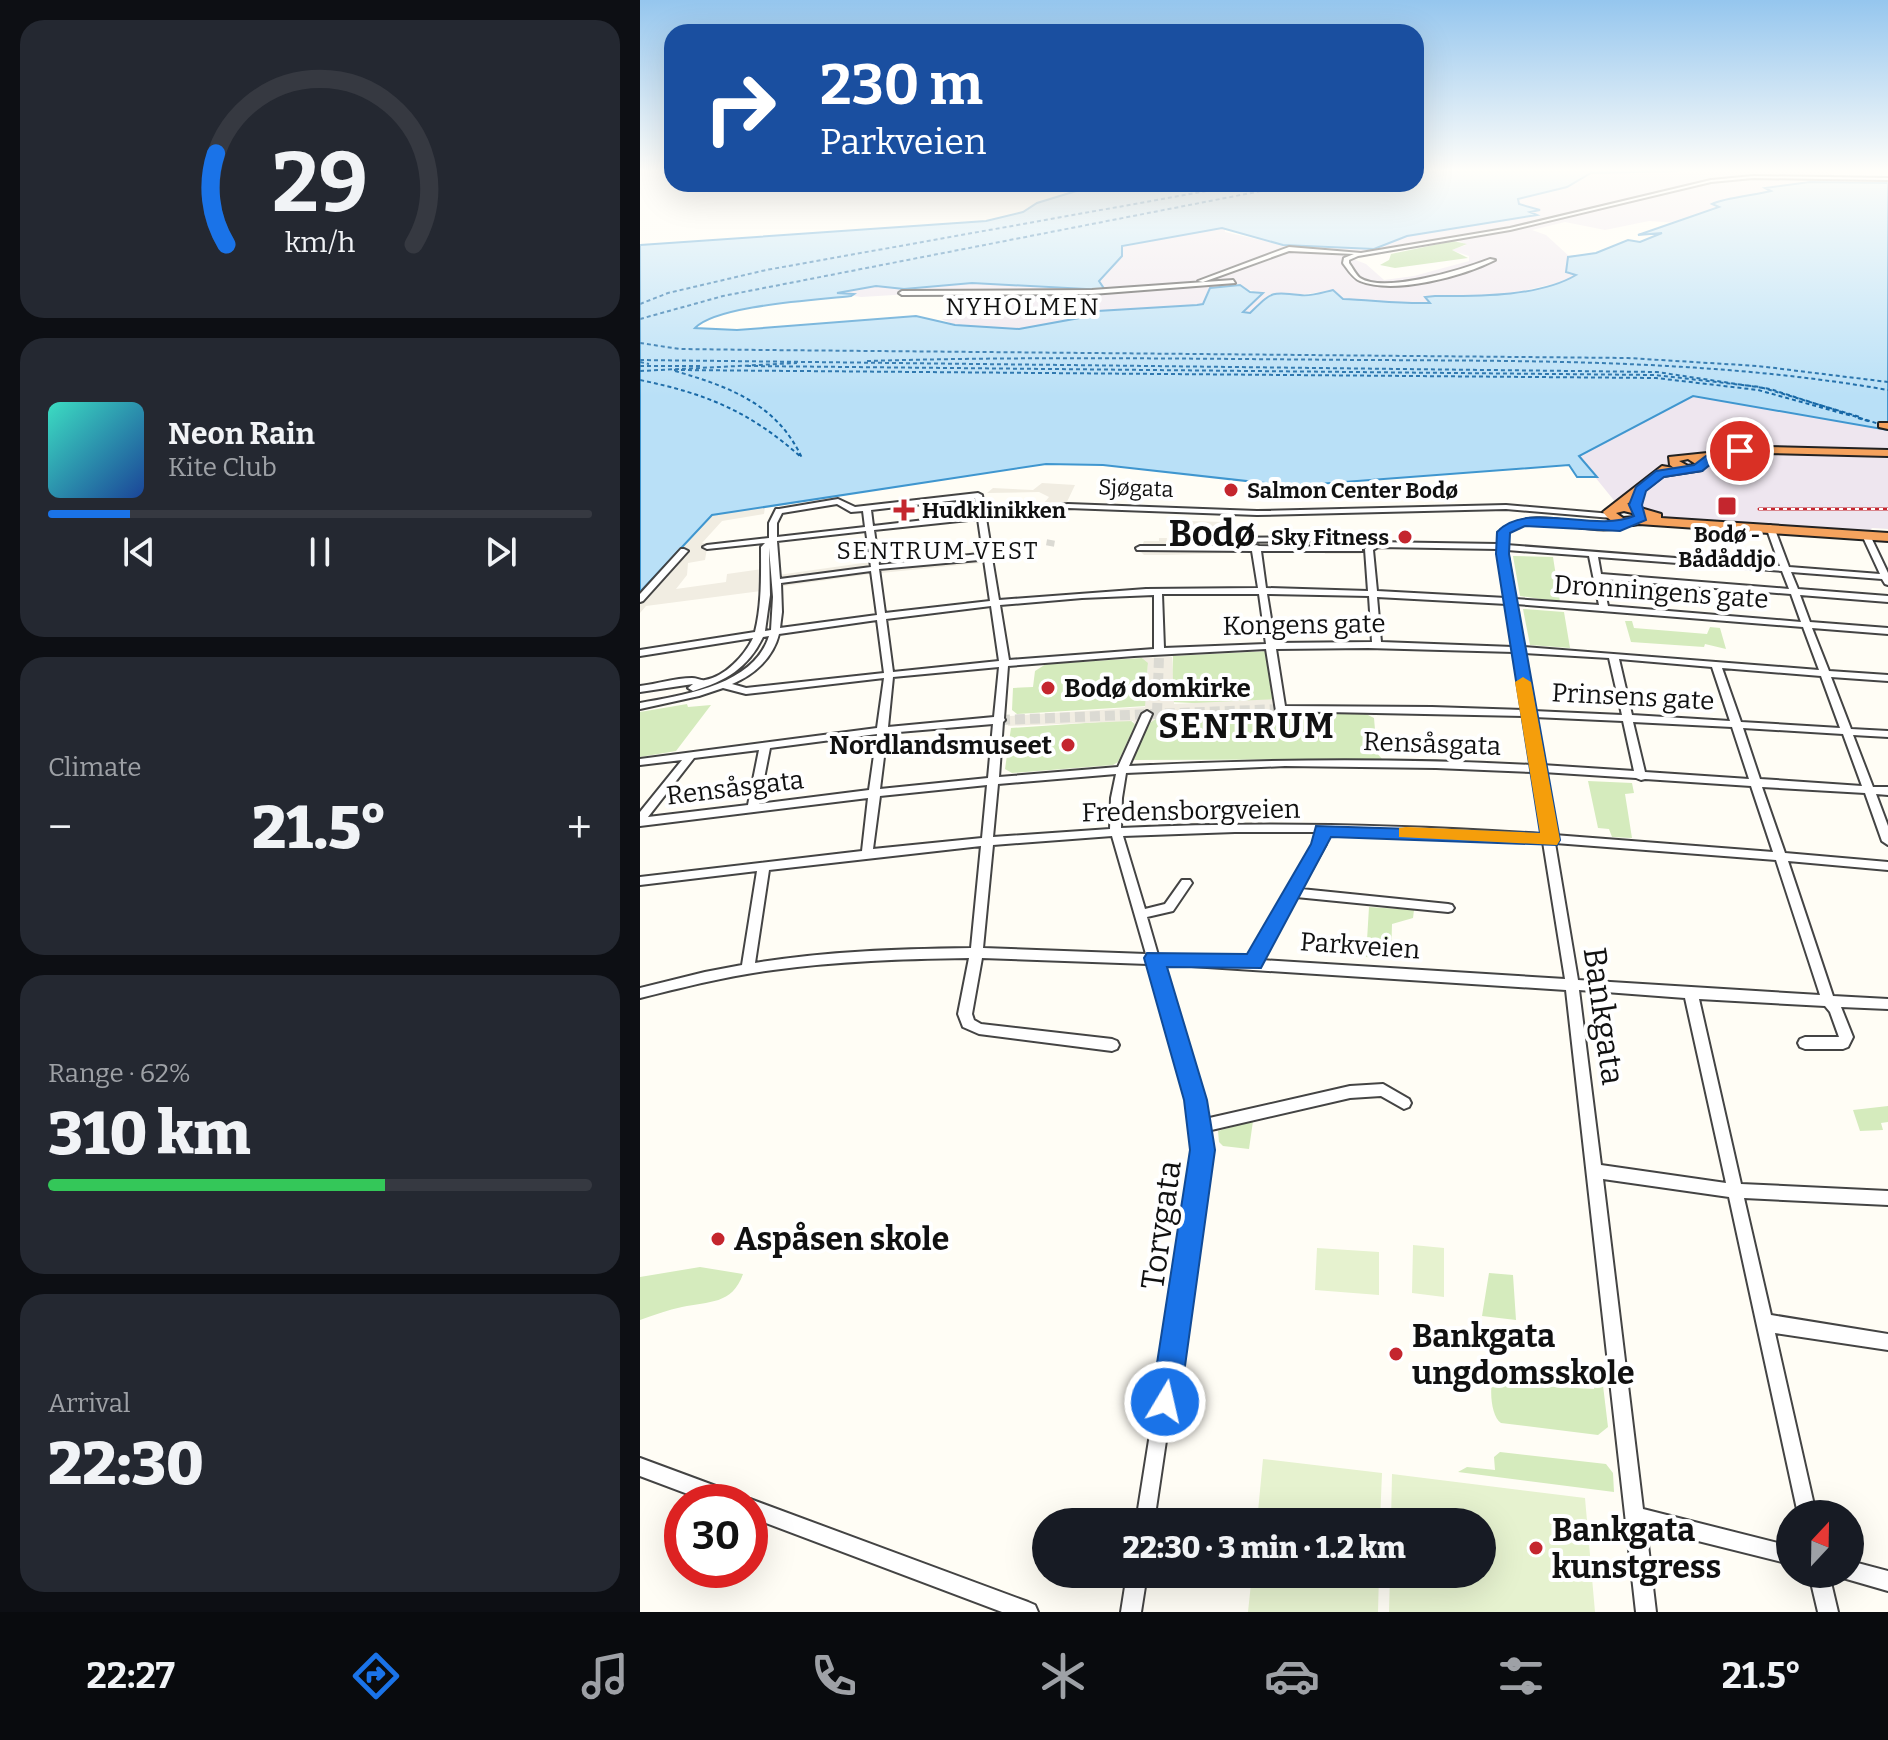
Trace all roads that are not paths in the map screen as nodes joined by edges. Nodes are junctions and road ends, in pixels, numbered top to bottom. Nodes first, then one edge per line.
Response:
1 (1409, 246) edge
2 (1363, 254) junction
3 (1492, 260) dead end
4 (1233, 282) dead end
5 (1190, 286) junction
6 (902, 293) dead end
7 (1730, 453) junction
8 (1888, 453) edge
9 (1689, 456) junction
10 (1672, 462) junction
11 (1703, 463) junction
12 (1684, 468) junction
13 (1661, 473) junction
14 (1640, 490) junction
15 (867, 509) junction
16 (983, 515) junction
17 (1612, 516) junction
18 (1637, 516) junction
19 (1770, 527) junction
20 (871, 528) junction
21 (1256, 528) dead end
22 (1187, 531) dead end
23 (1866, 535) junction
24 (1888, 537) edge
25 (1205, 540) junction
26 (772, 541) junction
27 (1359, 544) dead end
28 (1254, 545) junction
29 (707, 547) dead end
30 (1502, 547) junction
31 (1140, 548) dead end
32 (1194, 548) junction
33 (684, 551) dead end
34 (1593, 554) junction
35 (979, 557) dead end
36 (881, 567) dead end
37 (868, 569) dead end
38 (1785, 569) junction
39 (1596, 576) junction
40 (1887, 579) edge
41 (783, 581) dead end
42 (1793, 591) junction
43 (1158, 592) junction
44 (1263, 592) junction
45 (1373, 594) junction
46 (640, 599) edge
47 (1888, 599) edge
48 (1511, 602) junction
49 (994, 604) junction
50 (1604, 610) junction
51 (883, 617) junction
52 (1806, 625) junction
53 (775, 631) junction
54 (1888, 631) edge
55 (761, 633) junction
56 (1377, 645) junction
57 (1271, 646) junction
58 (1159, 650) junction
59 (1518, 651) junction
60 (640, 653) edge
61 (1614, 658) junction
62 (1004, 661) junction
63 (1717, 666) junction
64 (889, 674) junction
65 (1824, 674) junction
66 (1888, 678) edge
67 (704, 684) junction
68 (723, 685) junction
69 (640, 689) edge
70 (640, 699) edge
71 (640, 706) edge
72 (1528, 713) junction
73 (1147, 714) tunnel mouth
74 (1627, 717) junction
75 (1000, 720) junction
76 (1736, 725) junction
77 (884, 730) junction
78 (1846, 731) junction
79 (1888, 734) edge
80 (765, 745) junction
81 (691, 755) junction
82 (640, 762) edge
83 (1121, 766) junction
84 (1538, 771) junction
85 (1641, 777) junction
86 (993, 780) junction
87 (1755, 783) junction
88 (1869, 790) junction
89 (1888, 791) edge
90 (874, 794) junction
91 (753, 809) junction
92 (640, 821) edge
93 (1323, 830) junction
94 (1116, 832) junction
95 (1551, 840) junction
96 (1888, 841) edge
97 (986, 843) junction
98 (867, 855) junction
99 (1781, 857) junction
100 (764, 866) junction
101 (1888, 866) edge
102 (640, 881) edge
103 (1186, 883) dead end
104 (1291, 892) junction
105 (1448, 908) dead end
106 (1140, 914) junction
107 (977, 951) junction
108 (1154, 958) junction
109 (1253, 962) junction
110 (748, 968) junction
111 (1573, 985) junction
112 (640, 993) edge
113 (1691, 994) junction
114 (1828, 1001) junction
115 (1888, 1004) edge
116 (1805, 1043) dead end
117 (1112, 1045) dead end
118 (1404, 1103) dead end
119 (1201, 1126) junction
120 (1597, 1171) junction
121 (1735, 1191) junction
122 (1888, 1198) edge
123 (1767, 1323) junction
124 (1888, 1342) edge
125 (640, 1467) edge
126 (685, 1484) edge
127 (1804, 1500) edge
128 (1147, 1508) edge
129 (768, 1515) edge
130 (1637, 1517) junction
131 (1776, 1552) edge
132 (1864, 1575) edge
133 (1888, 1581) edge
134 (1135, 1588) edge
135 (1822, 1588) edge
136 (1028, 1612) edge
137 (1131, 1612) edge
138 (1646, 1612) edge
139 (1828, 1612) edge

1 - 2 street
2 - 3 street
2 - 5 street
4 - 5 street
5 - 6 street
7 - 8 highway
7 - 9 highway
7 - 11 highway
9 - 10 highway
9 - 11 highway
10 - 12 highway
10 - 13 highway
11 - 12 highway
12 - 13 highway
13 - 14 highway
14 - 17 highway
14 - 18 highway
15 - 16 street
15 - 20 street
15 - 26 street
16 - 17 street, Sjøgata
16 - 20 street, Sjøgata
16 - 49 street
17 - 18 highway, Sjøgata
17 - 18 street
17 - 30 street
18 - 19 highway, Sjøgata
19 - 23 highway, Sjøgata
19 - 38 street
20 - 26 street, Sjøgata
20 - 51 street
21 - 28 street
22 - 25 street
23 - 24 highway, Sjøgata
23 - 40 street
25 - 28 street
25 - 32 street
26 - 29 street, Sjøgata
26 - 53 street
26 - 55 street
27 - 28 street
28 - 32 street
28 - 44 street
30 - 34 street
30 - 45 street
30 - 48 street, Bankgata
31 - 32 street
33 - 46 street
34 - 38 street
34 - 39 street
35 - 36 street
37 - 41 street
38 - 40 street
38 - 42 street
39 - 42 street
39 - 50 street
42 - 47 street
42 - 52 street
43 - 44 street, Dronningens gate
43 - 49 street, Dronningens gate
43 - 58 street
44 - 45 street, Dronningens gate
44 - 57 street
45 - 48 street, Dronningens gate
45 - 56 street
48 - 50 street, Dronningens gate
48 - 59 street, Bankgata
49 - 51 street, Dronningens gate
49 - 62 street
50 - 52 street, Dronningens gate
51 - 53 street, Dronningens gate
51 - 64 street
52 - 54 street, Dronningens gate
52 - 65 street
53 - 55 street, Dronningens gate
53 - 68 street
55 - 60 street, Dronningens gate
55 - 67 street
56 - 57 street, Kongens gate
56 - 59 street, Kongens gate
57 - 58 street, Kongens gate
57 - 72 street, Prinsens gate
58 - 62 street, Kongens gate
59 - 61 street, Kongens gate
59 - 72 street, Bankgata
61 - 63 street, Kongens gate
61 - 74 street
62 - 64 street, Kongens gate
62 - 75 street
63 - 65 street, Kongens gate
63 - 76 street
64 - 68 street, Kongens gate
64 - 77 street
65 - 66 street, Kongens gate
65 - 78 street
67 - 69 street
67 - 70 street
68 - 71 street
72 - 74 street, Prinsens gate
72 - 84 street, Bankgata
73 - 83 street, Torvgata
74 - 76 street, Prinsens gate
74 - 85 street
75 - 77 street
75 - 86 street
76 - 78 street, Prinsens gate
76 - 87 street
77 - 80 street
77 - 90 street
78 - 79 street, Prinsens gate
78 - 88 street
80 - 81 street
80 - 91 street
81 - 82 street
81 - 92 street
83 - 84 street, Rensåsgata
83 - 86 street, Rensåsgata
83 - 94 street, Torvgata
84 - 85 street, Rensåsgata
84 - 95 street, Bankgata
85 - 87 street, Rensåsgata
86 - 90 street, Rensåsgata
86 - 97 street
87 - 88 street, Rensåsgata
87 - 99 street
88 - 89 street, Rensåsgata
88 - 96 street
90 - 91 street, Rensåsgata
90 - 98 street
91 - 92 street, Rensåsgata
93 - 94 street, Fredensborgveien
93 - 95 street, Fredensborgveien
93 - 104 street
94 - 97 street, Fredensborgveien
94 - 106 street, Torvgata
95 - 99 street, Fredensborgveien
95 - 111 street, Bankgata
97 - 98 street, Fredensborgveien
97 - 107 street
98 - 100 street, Fredensborgveien
99 - 101 street, Fredensborgveien
99 - 114 street
100 - 102 street, Fredensborgveien
100 - 110 street
103 - 106 street
104 - 105 street
104 - 109 street
106 - 108 street, Torvgata
107 - 108 street, Parkveien
107 - 110 street, Parkveien
107 - 117 street
108 - 109 street, Parkveien
108 - 119 street, Torvgata
109 - 111 street, Parkveien
110 - 112 street, Parkveien
111 - 113 street, Parkveien
111 - 120 street, Bankgata
113 - 114 street, Parkveien
113 - 121 street
114 - 115 street, Parkveien
114 - 116 street
118 - 119 street
119 - 128 street, Torvgata
120 - 121 street
120 - 130 street, Bankgata
121 - 122 street
121 - 123 street
123 - 124 street
123 - 127 street
125 - 126 street
129 - 136 street
130 - 131 street
130 - 138 street, Bankgata
132 - 133 street
134 - 137 street
135 - 139 street

